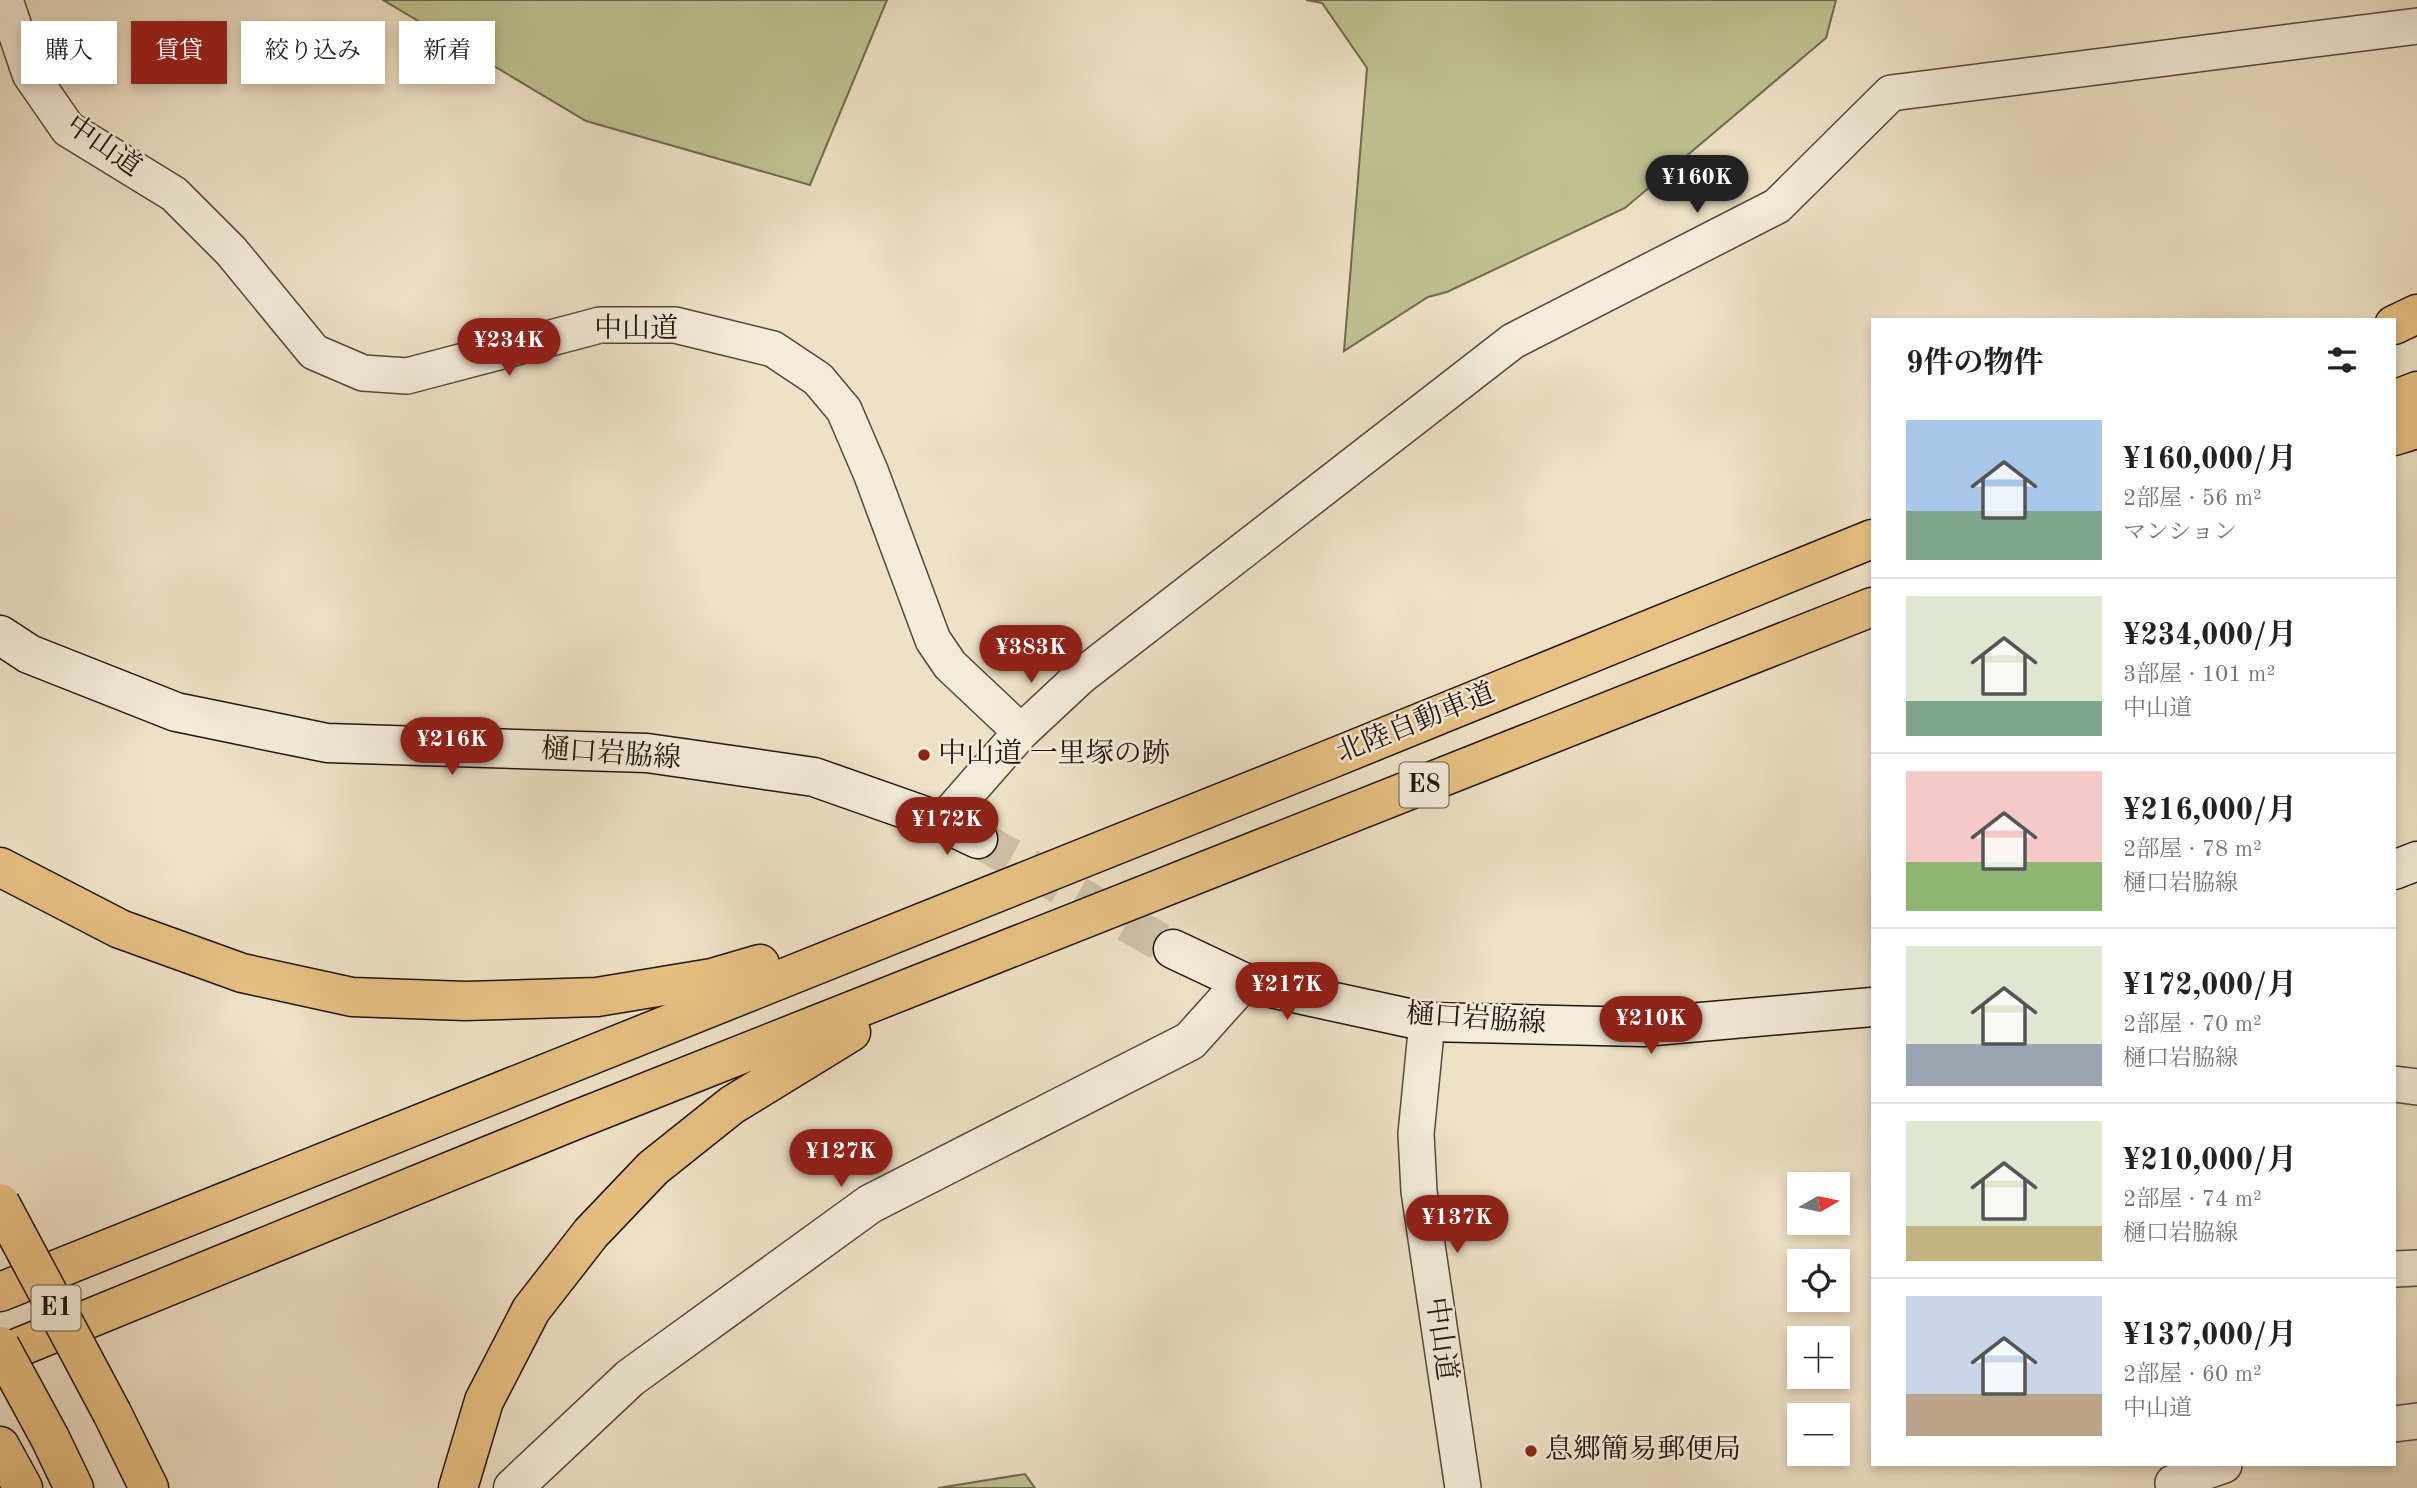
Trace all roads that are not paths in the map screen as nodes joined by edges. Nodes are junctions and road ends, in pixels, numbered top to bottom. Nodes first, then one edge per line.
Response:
1 (5, 0) edge
2 (2417, 26) edge
3 (2417, 316) edge
4 (2396, 325) edge
5 (2417, 391) edge
6 (2396, 399) edge
7 (2417, 429) edge
8 (2396, 435) edge
9 (1871, 539) edge
10 (1871, 607) edge
11 (1871, 631) edge
12 (0, 635) edge
13 (1021, 732) junction
14 (1356, 812) junction
15 (942, 822) junction
16 (978, 839) tunnel mouth
17 (2417, 861) edge
18 (0, 867) edge
19 (2396, 869) edge
20 (959, 907) junction
21 (1173, 949) tunnel mouth
22 (975, 963) junction
23 (1243, 982) junction
24 (1871, 1007) edge
25 (1427, 1022) junction
26 (2396, 1084) edge
27 (2417, 1087) edge
28 (0, 1203) edge
29 (2417, 1268) edge
30 (2396, 1269) edge
31 (0, 1292) edge
32 (0, 1346) edge
33 (0, 1355) edge
34 (2417, 1421) edge
35 (2396, 1424) edge
36 (2, 1450) edge
37 (2221, 1466) edge
38 (23, 1488) edge
39 (74, 1488) edge
40 (149, 1488) edge
41 (458, 1488) edge
42 (513, 1488) edge
43 (1463, 1488) edge
44 (2174, 1488) edge

1 - 13 street, 中山道
2 - 13 street
3 - 4 highway
5 - 6 highway
7 - 8 highway
9 - 20 highway, 北陸自動車道 / E8
10 - 14 highway, E8
11 - 14 highway
12 - 15 main road, 樋口岩脇線
13 - 15 street
14 - 22 highway, E8
15 - 16 main road, 樋口岩脇線
17 - 19 main road
18 - 20 highway
20 - 31 highway
21 - 23 main road, 樋口岩脇線
22 - 33 highway
22 - 41 highway
23 - 25 main road, 樋口岩脇線
23 - 42 main road
24 - 25 main road, 樋口岩脇線
25 - 43 street, 中山道
26 - 27 street
28 - 40 highway, E1, bridge
29 - 30 street
32 - 39 highway, E1, bridge
34 - 35 street
36 - 38 highway
37 - 44 street

